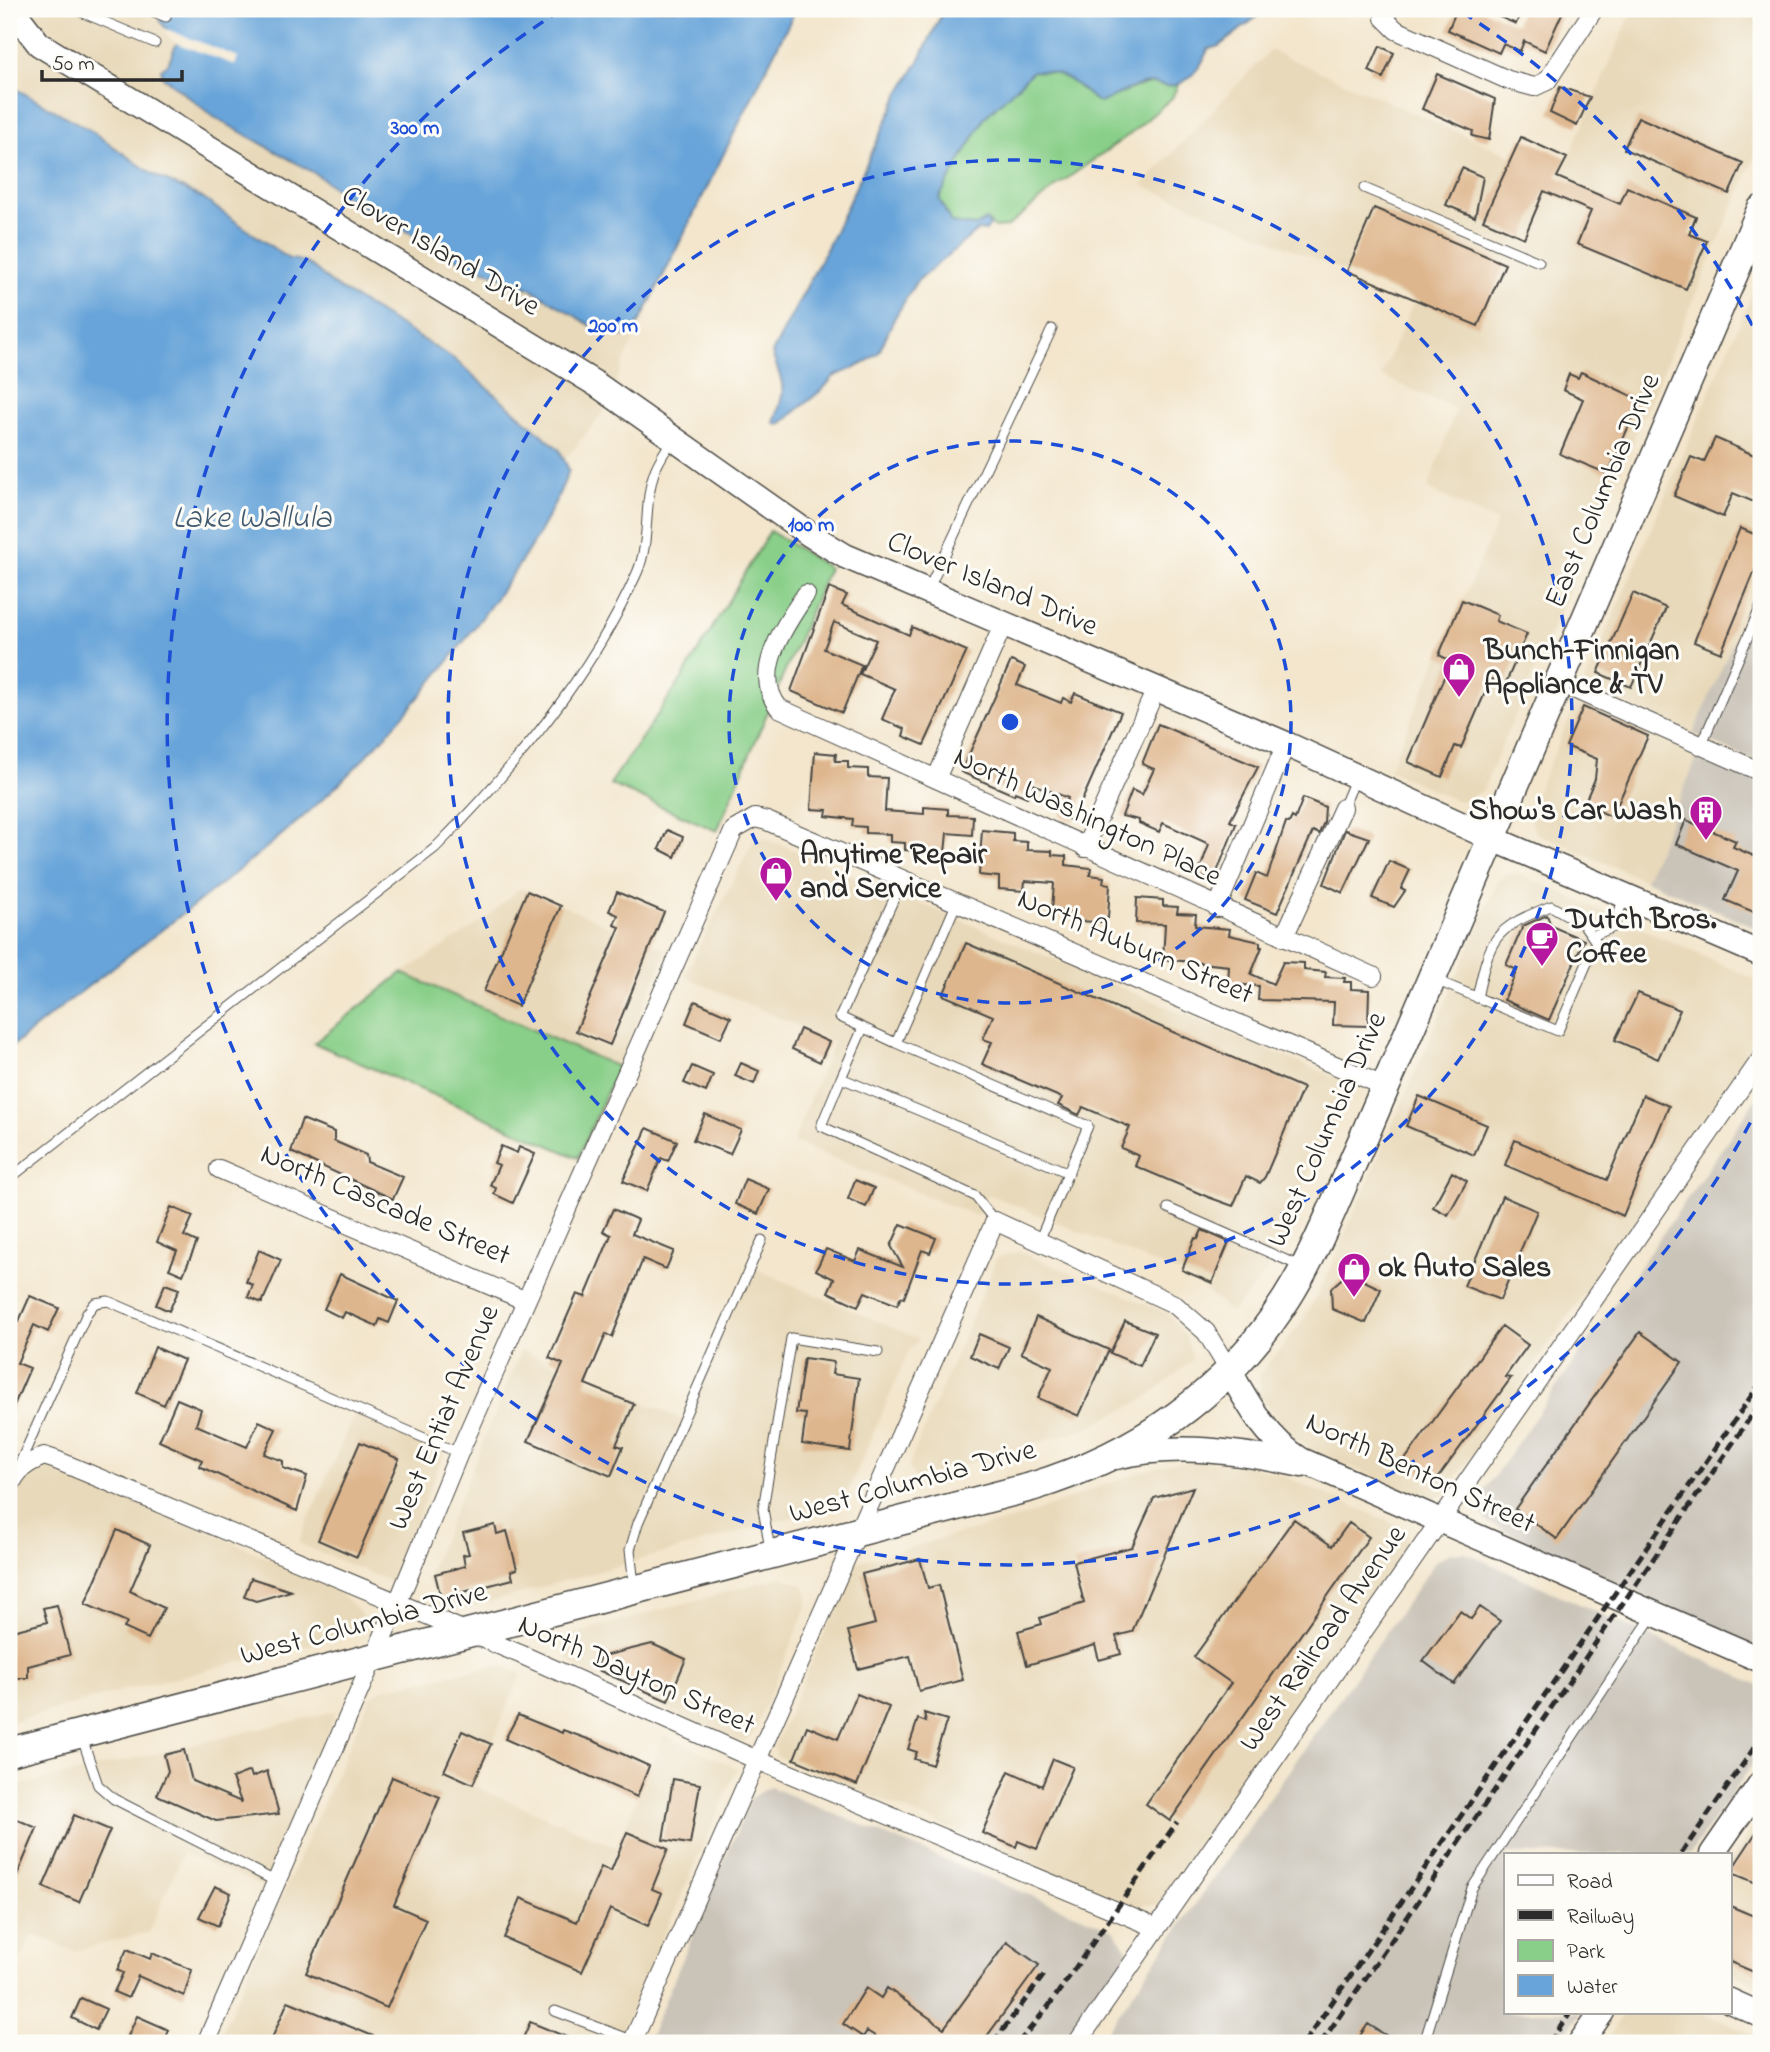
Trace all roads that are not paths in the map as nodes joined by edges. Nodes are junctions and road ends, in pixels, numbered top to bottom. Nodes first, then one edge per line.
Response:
1 (12, 9) edge
2 (74, 9) edge
3 (147, 9) edge
4 (1386, 9) edge
5 (1594, 9) edge
6 (166, 17) dead end
7 (155, 43) dead end
8 (1364, 188) dead end
9 (1761, 210) edge
10 (1539, 262) dead end
11 (1052, 328) dead end
12 (673, 439) junction
13 (928, 591) junction
14 (806, 594) dead end
15 (1761, 606) edge
16 (1003, 625) junction
17 (1558, 682) junction
18 (1156, 689) junction
19 (1286, 744) junction
20 (1701, 746) junction
21 (1761, 772) edge
22 (1357, 775) junction
23 (936, 779) junction
24 (1343, 808) joint
25 (746, 821) joint
26 (1491, 838) junction
27 (1085, 848) junction
28 (903, 879) junction
29 (1624, 895) junction
30 (957, 902) junction
31 (1217, 908) junction
32 (1592, 936) junction
33 (1284, 937) junction
34 (1761, 954) edge
35 (1373, 976) dead end
36 (1432, 979) junction
37 (1478, 998) junction
38 (863, 1028) junction
39 (896, 1043) junction
40 (1761, 1059) edge
41 (841, 1078) junction
42 (1386, 1087) junction
43 (219, 1169) dead end
44 (1069, 1173) junction
45 (9, 1179) edge
46 (1168, 1208) dead end
47 (995, 1221) junction
48 (762, 1240) dead end
49 (1039, 1241) junction
50 (1303, 1268) junction
51 (526, 1301) junction
52 (878, 1352) dead end
53 (1229, 1370) junction
54 (459, 1453) junction
55 (1106, 1459) junction
56 (1320, 1469) junction
57 (16, 1471) junction
58 (9, 1488) edge
59 (1440, 1522) junction
60 (858, 1532) junction
61 (771, 1555) junction
62 (635, 1590) junction
63 (398, 1602) junction
64 (1654, 1614) junction
65 (468, 1633) junction
66 (372, 1658) junction
67 (1761, 1660) edge
68 (81, 1733) junction
69 (9, 1752) edge
70 (757, 1759) junction
71 (1761, 1783) edge
72 (1713, 1853) edge
73 (277, 1882) junction
74 (1157, 1928) junction
75 (1732, 2002) edge
76 (555, 2011) dead end
77 (1601, 2014) edge
78 (1761, 2015) edge
79 (633, 2042) edge
80 (206, 2043) edge
81 (1077, 2043) edge
82 (1424, 2043) edge
83 (1580, 2043) edge

1 - 12 street, Clover Island Drive
2 - 7 lane
3 - 6 lane
4 - 5 street
8 - 10 lane
9 - 17 main road, East Columbia Drive
11 - 13 lane
12 - 13 street, Clover Island Drive
12 - 45 lane
13 - 16 street, Clover Island Drive
14 - 23 street, North Washington Place
15 - 20 lane
16 - 18 street, Clover Island Drive
16 - 23 street
17 - 20 street
17 - 26 main road, East Columbia Drive
18 - 19 street, Clover Island Drive
18 - 27 street
19 - 22 street, Clover Island Drive
19 - 31 street
20 - 21 street
22 - 24 lane
22 - 26 street, Clover Island Drive
23 - 27 street, North Washington Place
24 - 33 street
25 - 28 street, North Auburn Street
25 - 51 street, West Entiat Avenue
26 - 29 street, Clover Island Drive
26 - 36 main road, West Columbia Drive
27 - 31 street, North Washington Place
28 - 30 street, North Auburn Street
28 - 38 lane
29 - 32 lane
29 - 34 street, Clover Island Drive
30 - 39 lane
30 - 42 street, North Auburn Street
31 - 33 street, North Washington Place
32 - 37 lane
32 - 37 lane
33 - 35 street, North Washington Place
36 - 37 lane
36 - 42 main road, West Columbia Drive
38 - 39 lane
38 - 41 lane
39 - 44 lane
40 - 59 street, West Railroad Avenue
41 - 44 lane
41 - 47 lane
42 - 50 main road, West Columbia Drive
43 - 51 street, North Cascade Street
44 - 49 lane
46 - 50 lane
47 - 49 street, North Benton Street
47 - 60 street
48 - 62 lane
49 - 53 street, North Benton Street
50 - 53 main road, West Columbia Drive
51 - 54 street, West Entiat Avenue
52 - 61 lane
53 - 55 main road, West Columbia Drive
53 - 56 street, North Benton Street
54 - 57 lane
54 - 63 street, West Entiat Avenue
55 - 56 street
55 - 60 main road, West Columbia Drive
56 - 59 street, North Benton Street
57 - 58 street
57 - 63 street, North Dayton Street
59 - 64 street, North Benton Street
59 - 74 street, West Railroad Avenue
60 - 61 main road, West Columbia Drive
60 - 70 street
61 - 62 main road, West Columbia Drive
62 - 65 main road, West Columbia Drive
63 - 65 street, North Dayton Street
63 - 66 street, West Entiat Avenue
64 - 67 street, North Benton Street
64 - 82 lane
65 - 66 main road, West Columbia Drive
65 - 70 street, North Dayton Street
66 - 68 main road, West Columbia Drive
66 - 73 street, West Entiat Avenue
68 - 69 main road, West Columbia Drive
68 - 73 lane
70 - 74 street, North Dayton Street
70 - 79 street
71 - 72 street
73 - 80 street, West Entiat Avenue
74 - 81 street, West Railroad Avenue
75 - 78 street
76 - 79 lane
77 - 83 street

